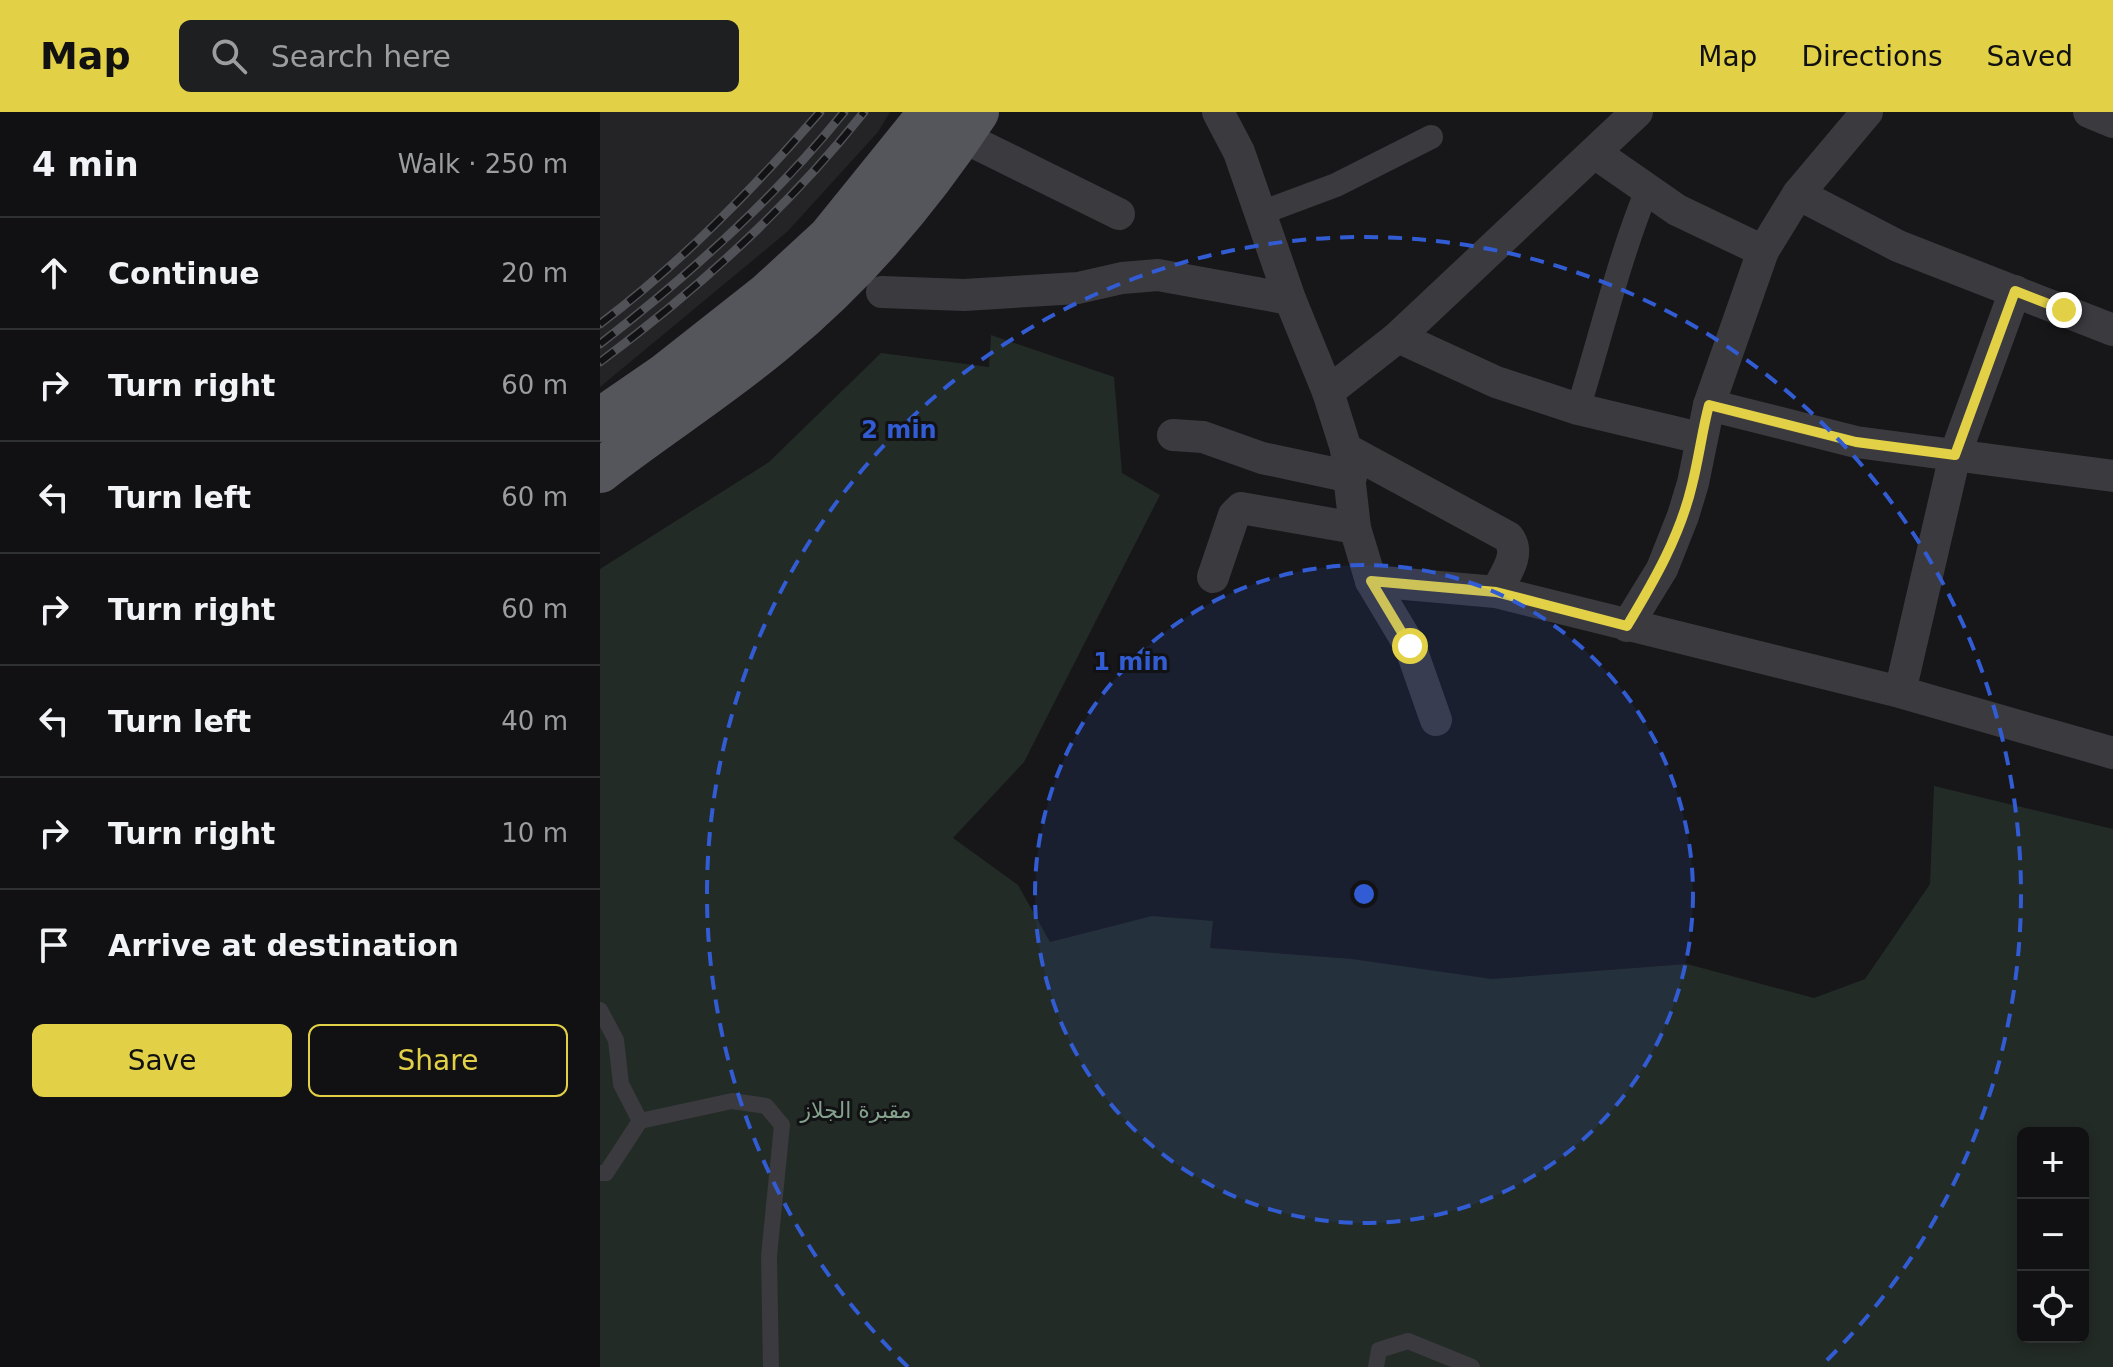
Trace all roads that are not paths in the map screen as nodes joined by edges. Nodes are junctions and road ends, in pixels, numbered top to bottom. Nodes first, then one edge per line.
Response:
1 (1218, 112) edge
2 (1637, 112) edge
3 (1867, 112) edge
4 (2089, 112) edge
5 (956, 120) edge
6 (2113, 122) edge
7 (1601, 135) edge
8 (1431, 137) dead end
9 (1647, 190) junction
10 (1798, 194) junction
11 (1261, 213) junction
12 (1119, 214) dead end
13 (1763, 251) junction
14 (2015, 291) junction
15 (882, 292) dead end
16 (1290, 299) junction
17 (2113, 330) edge
18 (1398, 337) junction
19 (1328, 392) junction
20 (1709, 405) junction
21 (1578, 409) junction
22 (600, 420) edge
23 (1173, 435) dead end
24 (1700, 438) junction
25 (1955, 455) junction
26 (1349, 463) junction
27 (600, 471) edge
28 (2113, 476) edge
29 (1355, 528) junction
30 (1213, 577) dead end
31 (1371, 581) junction
32 (1496, 592) junction
33 (1627, 626) junction
34 (1900, 692) junction
35 (1436, 720) dead end
36 (2113, 753) edge
37 (600, 1010) edge
38 (640, 1121) junction
39 (600, 1173) edge
40 (771, 1367) edge
41 (1376, 1367) edge
42 (1472, 1367) edge

1 - 11 street
2 - 7 street
3 - 10 street
4 - 6 street
5 - 12 street
5 - 22 main road
5 - 27 main road
7 - 9 street
7 - 18 street
8 - 11 street
9 - 13 street
9 - 21 street
10 - 13 street
10 - 14 street
11 - 16 street
13 - 20 street
14 - 17 street
14 - 25 street
15 - 16 street
16 - 19 street
18 - 19 street
18 - 21 street
19 - 26 street
20 - 24 street
20 - 25 street
21 - 24 street
23 - 26 street
24 - 33 street
25 - 28 street
25 - 34 street
26 - 29 street
26 - 32 street
29 - 30 street
29 - 31 street
31 - 32 street
31 - 35 street
32 - 33 street
33 - 34 street
34 - 36 street
37 - 38 lane
38 - 39 lane
38 - 40 lane
41 - 42 lane

